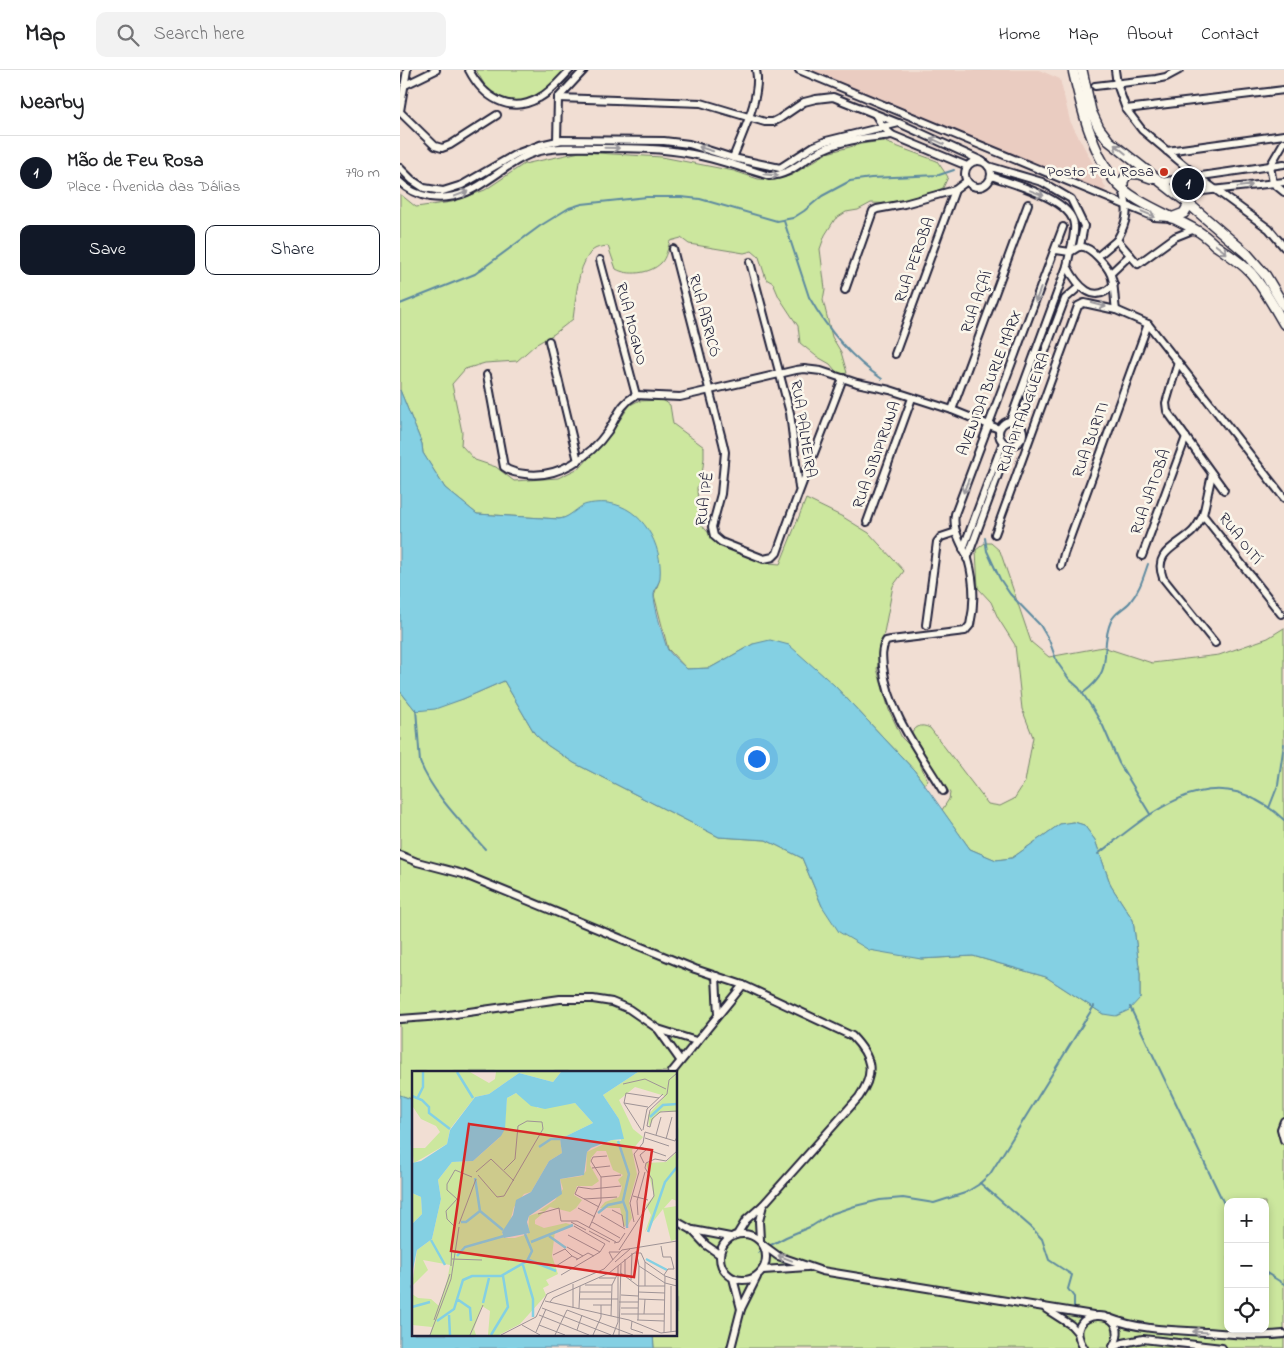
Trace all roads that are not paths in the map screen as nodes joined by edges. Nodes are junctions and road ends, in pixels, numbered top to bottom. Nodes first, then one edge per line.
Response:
1 (407, 70) edge
2 (436, 70) edge
3 (469, 70) edge
4 (570, 70) edge
5 (584, 70) edge
6 (756, 70) edge
7 (799, 70) edge
8 (1073, 70) edge
9 (1082, 70) edge
10 (1115, 70) edge
11 (1179, 70) edge
12 (1116, 84) junction
13 (405, 85) junction
14 (1095, 86) dead end
15 (1284, 90) edge
16 (558, 98) junction
17 (1126, 109) junction
18 (400, 111) edge
19 (875, 114) junction
20 (497, 115) dead end
21 (748, 116) junction
22 (899, 123) junction
23 (883, 127) junction
24 (892, 135) junction
25 (1284, 136) edge
26 (557, 142) junction
27 (1284, 142) edge
28 (1167, 151) junction
29 (733, 158) junction
30 (982, 161) junction
31 (1284, 164) edge
32 (967, 166) junction
33 (988, 166) junction
34 (1270, 166) junction
35 (400, 168) edge
36 (991, 176) junction
37 (1197, 176) junction
38 (967, 180) junction
39 (400, 182) edge
40 (1160, 182) junction
41 (1284, 182) edge
42 (1273, 183) junction
43 (955, 190) junction
44 (1123, 190) junction
45 (1217, 190) junction
46 (1284, 192) edge
47 (1028, 204) dead end
48 (1189, 204) junction
49 (1127, 205) junction
50 (1170, 218) junction
51 (1063, 227) dead end
52 (1195, 229) junction
53 (1117, 240) junction
54 (1080, 246) junction
55 (1284, 247) edge
56 (673, 249) dead end
57 (1056, 250) junction
58 (1070, 252) junction
59 (1130, 255) junction
60 (1098, 256) junction
61 (600, 260) dead end
62 (750, 262) dead end
63 (1067, 266) junction
64 (1111, 273) junction
65 (1114, 284) junction
66 (1080, 286) junction
67 (845, 290) dead end
68 (1104, 293) junction
69 (1114, 297) junction
70 (1284, 306) edge
71 (1116, 310) junction
72 (1148, 324) junction
73 (1284, 324) edge
74 (550, 340) dead end
75 (895, 354) dead end
76 (1178, 362) junction
77 (780, 374) junction
78 (487, 375) dead end
79 (843, 378) junction
80 (709, 390) junction
81 (636, 395) junction
82 (912, 398) junction
83 (952, 410) junction
84 (1010, 421) junction
85 (1018, 423) junction
86 (989, 424) junction
87 (1000, 429) junction
88 (1186, 437) junction
89 (1022, 438) junction
90 (1029, 441) junction
91 (1006, 443) junction
92 (578, 460) junction
93 (1212, 474) junction
94 (799, 489) junction
95 (1224, 490) dead end
96 (1284, 498) edge
97 (1203, 515) junction
98 (867, 522) dead end
99 (956, 532) junction
100 (995, 534) dead end
101 (963, 549) junction
102 (1142, 556) dead end
103 (967, 558) junction
104 (1061, 566) dead end
105 (1281, 614) dead end
106 (926, 625) dead end
107 (1215, 643) dead end
108 (943, 791) dead end
109 (400, 855) edge
110 (716, 976) junction
111 (743, 985) junction
112 (718, 1015) junction
113 (400, 1019) edge
114 (658, 1029) junction
115 (696, 1041) junction
116 (680, 1060) junction
117 (673, 1071) edge
118 (1284, 1121) edge
119 (1284, 1140) edge
120 (763, 1204) junction
121 (678, 1222) edge
122 (692, 1230) junction
123 (738, 1233) junction
124 (730, 1237) junction
125 (762, 1243) junction
126 (719, 1254) junction
127 (810, 1267) junction
128 (760, 1272) junction
129 (733, 1278) junction
130 (1043, 1306) junction
131 (741, 1309) junction
132 (1093, 1315) junction
133 (1109, 1318) junction
134 (1078, 1333) junction
135 (1284, 1334) edge
136 (1082, 1346) edge
137 (731, 1348) edge
138 (1113, 1348) edge
139 (1222, 1348) edge

1 - 13 street
2 - 13 street
3 - 4 street
5 - 16 street
6 - 21 street
7 - 49 street
8 - 44 main road
40 -> 9 main road
10 - 12 street
11 - 12 street
12 - 14 street
12 - 17 street
13 - 18 street
15 - 17 street
16 - 21 street
16 - 26 street
17 - 28 street
18 - 20 street
19 - 21 street
19 - 22 street
19 - 23 street
21 - 29 street
22 - 23 street
30 -> 22 street
23 - 24 street
23 - 29 street
24 - 32 street
39 -> 24 street
25 - 28 street
29 -> 26 street
26 - 35 street
27 - 34 street
28 - 37 street
30 - 32 street
30 - 33 street
31 - 34 street
32 - 38 street
33 - 36 street
33 - 54 street
34 - 37 street
34 - 42 street
36 - 38 street
36 -> 58 street, AVENIDA BURLE MARX
37 - 40 street
37 - 45 street
38 - 43 street
40 - 44 main road
40 - 48 main road
41 - 42 street
45 -> 42 street
42 - 46 street
43 - 67 street
43 - 75 street, RUA PEROBA
44 - 49 street
44 - 50 main road
45 - 48 street
45 - 55 street
47 - 83 street, RUA AÇAÍ
48 - 50 main road
48 - 70 main road
49 -> 50 street
49 - 53 street
50 - 52 main road
51 - 57 street, AVENIDA BURLE MARX
52 - 59 street
52 -> 73 main road
53 - 59 street
53 - 60 street
54 - 58 street
54 - 60 street
56 - 80 street, RUA ABRICÓ
57 - 58 street
57 -> 86 street, AVENIDA BURLE MARX
58 - 63 street, AVENIDA BURLE MARX
59 - 64 street
60 - 64 street
61 - 81 street, RUA MOGNO
62 - 77 street, RUA PALMEIRA
63 - 66 street
63 - 84 street, AVENIDA BURLE MARX
64 - 65 street
65 - 68 street
65 - 69 street
66 - 68 street
66 - 85 street
68 - 69 street
69 - 71 street
71 - 72 street
90 -> 71 street, RUA PITANGUEIRA
72 - 76 street
72 - 104 street, RUA BURITI
74 - 92 street
76 - 88 street
76 - 96 street
77 - 79 street
77 - 80 street
77 - 94 street, RUA PALMEIRA
78 - 92 street
79 - 82 street
79 - 94 street
80 - 81 street
80 - 94 street, RUA IPÊ
81 - 92 street
82 - 83 street
82 - 98 street, RUA SIBIPIRUNA
83 - 86 street
84 - 85 street
84 - 87 street
85 - 89 street
86 - 87 street
86 -> 99 street, AVENIDA BURLE MARX
87 - 91 street
88 - 93 street
88 - 102 street, RUA JATOBÁ
89 - 90 street
89 - 91 street
90 - 100 street, RUA PITANGUEIRA
91 - 101 street, AVENIDA BURLE MARX
91 - 103 street
93 - 95 street
93 - 97 street, RUA OITÍ
97 - 105 street, RUA OITÍ
97 - 107 street
99 - 101 street, AVENIDA BURLE MARX
99 - 106 street
101 - 103 street, AVENIDA BURLE MARX
103 - 108 street, AVENIDA BURLE MARX
109 - 110 street
110 - 111 street
110 - 112 street
111 - 112 street
111 - 120 street
112 - 115 street
113 - 114 street
114 - 115 street
114 - 116 street
115 - 116 street
116 - 117 street
118 - 119 street
120 - 123 street
120 - 125 street
121 - 122 street
122 - 124 street
122 - 126 street
123 - 124 street
123 - 125 street
124 - 126 street
127 -> 125 street
125 - 128 street
126 - 129 street
127 - 128 street
127 - 130 street
128 - 129 street
128 - 131 street
129 - 131 street
130 - 132 street
130 - 134 street
131 - 137 street
132 - 133 street
132 - 134 street
135 -> 133 street
133 - 138 street
134 - 136 street
138 - 139 street

